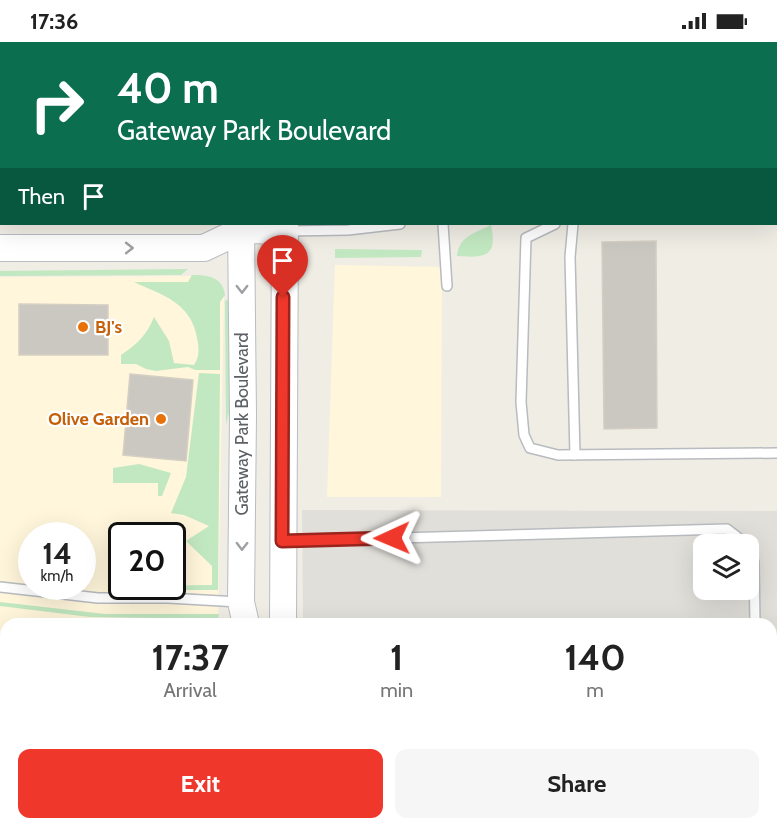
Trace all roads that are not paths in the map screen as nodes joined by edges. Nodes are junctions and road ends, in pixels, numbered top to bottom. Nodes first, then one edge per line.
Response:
1 (391, 225) edge
2 (443, 225) edge
3 (553, 225) edge
4 (573, 225) edge
5 (238, 226) edge
6 (284, 227) edge
7 (0, 248) edge
8 (447, 286) dead end
9 (777, 453) edge
10 (575, 455) junction
11 (734, 534) edge
12 (282, 541) junction
13 (0, 587) edge
14 (755, 600) edge
15 (244, 613) edge
16 (283, 618) edge
17 (755, 618) edge

1 - 6 lane
2 - 8 lane
3 - 10 lane
4 - 10 lane
5 - 6 street
7 -> 5 street
5 -> 15 street, Gateway Park Boulevard
6 - 12 street
9 - 10 lane
11 - 12 lane
12 - 16 street
13 - 15 lane
14 - 17 lane

